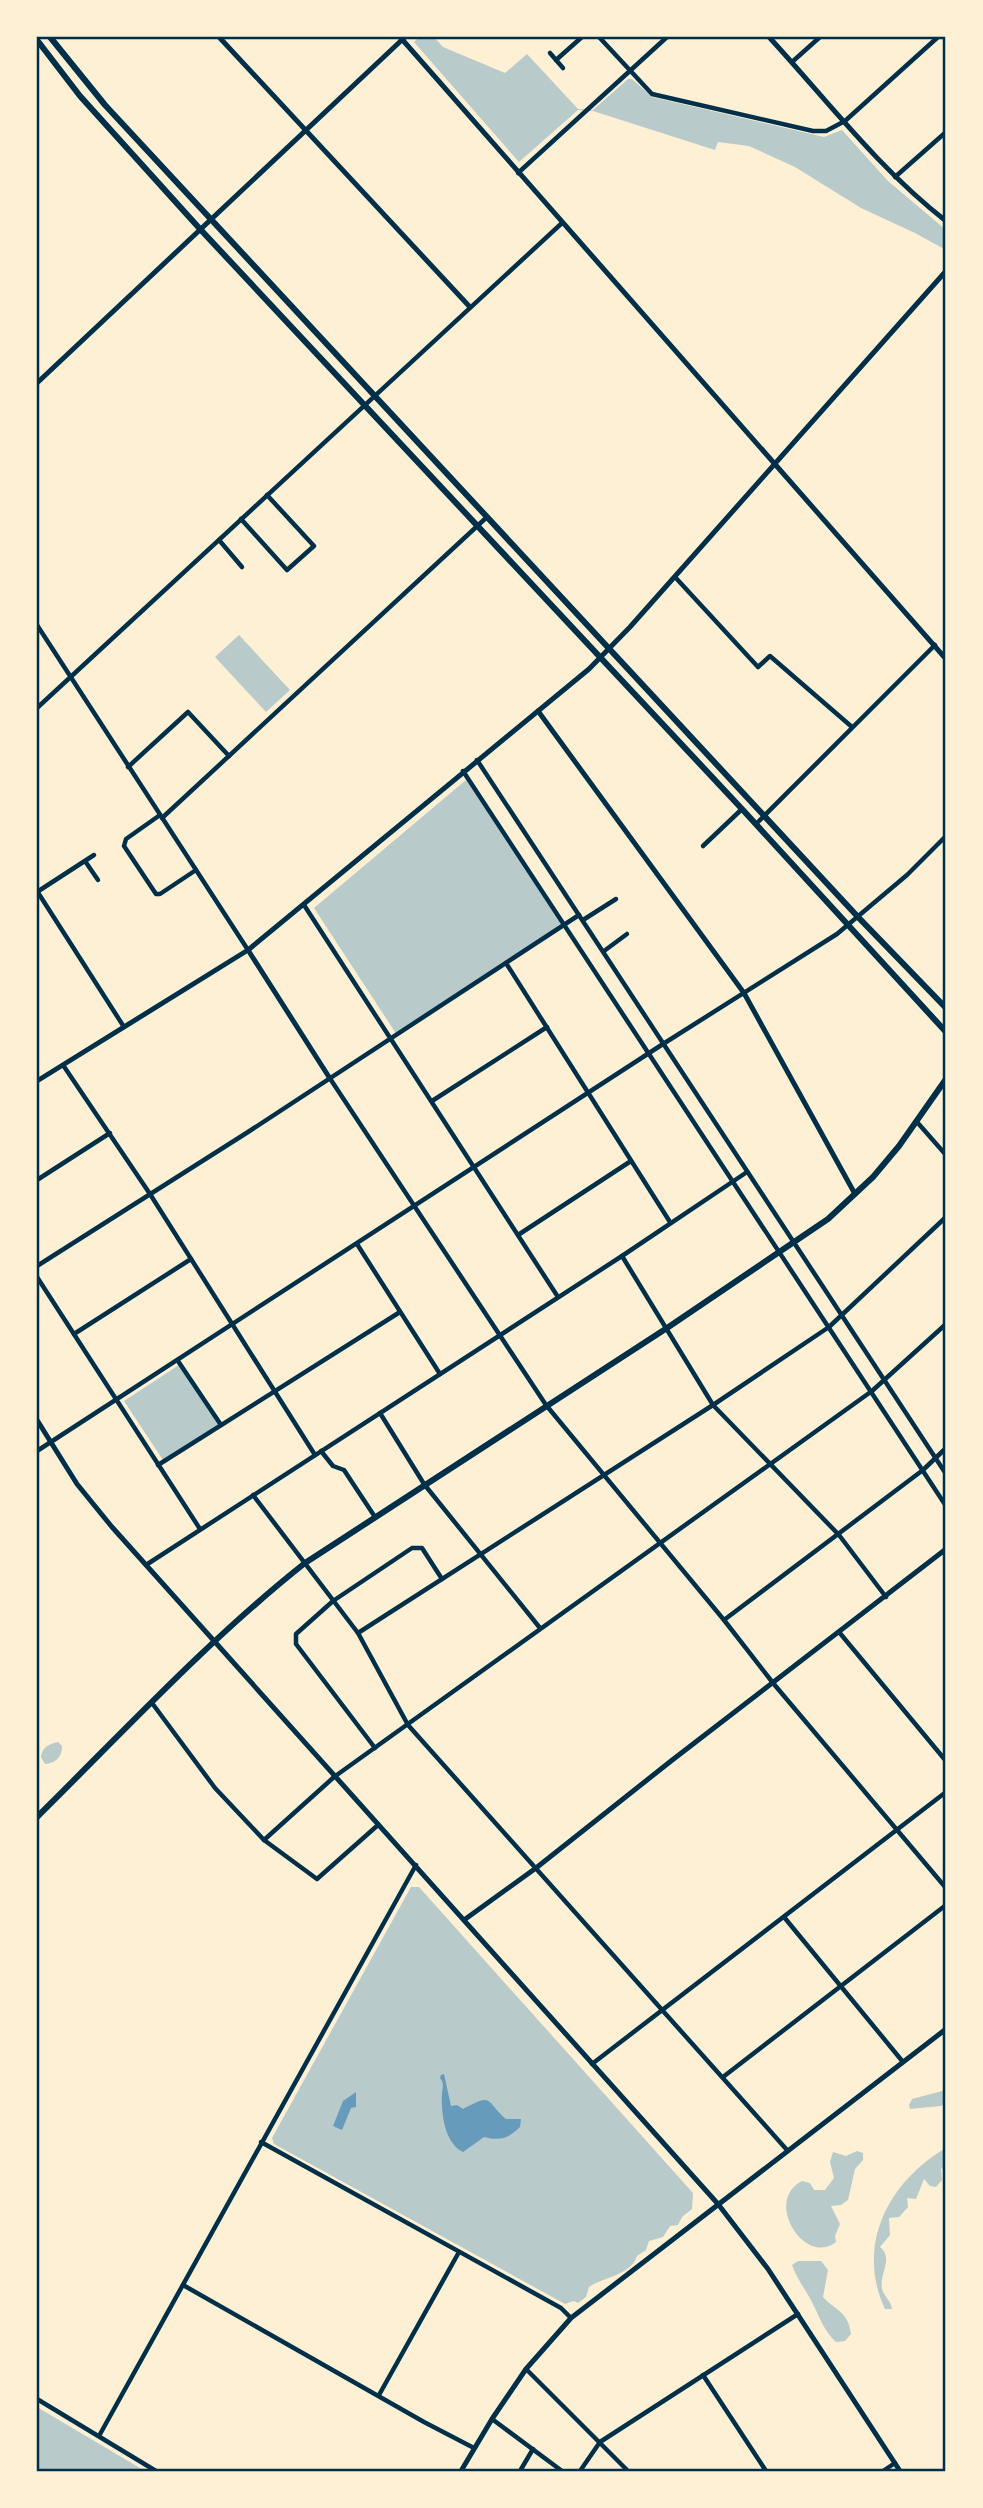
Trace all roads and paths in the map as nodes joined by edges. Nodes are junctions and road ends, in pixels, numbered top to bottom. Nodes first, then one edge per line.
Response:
1 (50, 37) edge
2 (219, 37) edge
3 (582, 37) edge
4 (599, 37) edge
5 (667, 37) edge
6 (769, 37) edge
7 (820, 37) edge
8 (938, 37) edge
9 (403, 38) edge
10 (37, 40) edge
11 (550, 53) dead end
12 (556, 60) junction
13 (792, 62) junction
14 (563, 68) dead end
15 (630, 71) junction
16 (845, 121) junction
17 (305, 130) junction
18 (946, 132) edge
19 (518, 173) junction
20 (895, 177) junction
21 (211, 219) junction
22 (946, 221) edge
23 (562, 223) junction
24 (200, 229) junction
25 (946, 271) edge
26 (469, 306) junction
27 (37, 383) edge
28 (374, 396) junction
29 (365, 404) junction
30 (775, 464) junction
31 (267, 495) junction
32 (486, 517) junction
33 (241, 519) junction
34 (477, 526) junction
35 (219, 540) junction
36 (242, 567) dead end
37 (675, 577) junction
38 (37, 625) edge
39 (935, 645) junction
40 (609, 649) junction
41 (600, 658) junction
42 (946, 659) edge
43 (70, 676) junction
44 (37, 708) edge
45 (538, 711) junction
46 (852, 727) junction
47 (229, 756) junction
48 (477, 760) junction
49 (128, 767) junction
50 (463, 771) junction
51 (742, 809) junction
52 (764, 815) junction
53 (161, 816) junction
54 (756, 824) junction
55 (946, 836) edge
56 (703, 846) dead end
57 (94, 855) dead end
58 (85, 860) junction
59 (195, 870) junction
60 (98, 880) dead end
61 (37, 891) edge
62 (616, 899) dead end
63 (304, 905) junction
64 (579, 915) junction
65 (858, 917) junction
66 (583, 920) junction
67 (565, 924) junction
68 (849, 925) junction
69 (627, 934) dead end
70 (248, 950) junction
71 (604, 951) junction
72 (506, 963) junction
73 (744, 993) junction
74 (946, 1008) edge
75 (124, 1027) junction
76 (547, 1027) junction
77 (946, 1032) edge
78 (390, 1038) junction
79 (663, 1044) junction
80 (650, 1054) junction
81 (63, 1065) junction
82 (329, 1077) junction
83 (946, 1079) edge
84 (37, 1081) edge
85 (589, 1093) junction
86 (432, 1101) junction
87 (916, 1122) junction
88 (110, 1133) junction
89 (946, 1155) edge
90 (631, 1161) junction
91 (474, 1168) junction
92 (747, 1172) junction
93 (37, 1180) edge
94 (733, 1181) junction
95 (150, 1194) junction
96 (855, 1194) junction
97 (414, 1206) junction
98 (946, 1217) edge
99 (670, 1222) junction
100 (517, 1235) junction
101 (795, 1243) junction
102 (357, 1244) junction
103 (781, 1252) junction
104 (622, 1256) junction
105 (191, 1259) junction
106 (37, 1266) edge
107 (37, 1276) edge
108 (558, 1297) junction
109 (400, 1311) junction
110 (842, 1315) junction
111 (946, 1324) edge
112 (233, 1325) junction
113 (829, 1327) junction
114 (667, 1328) junction
115 (74, 1334) junction
116 (500, 1336) junction
117 (177, 1361) junction
118 (440, 1374) junction
119 (885, 1381) junction
120 (275, 1391) junction
121 (872, 1391) junction
122 (117, 1401) junction
123 (546, 1405) junction
124 (713, 1405) junction
125 (380, 1413) junction
126 (37, 1420) edge
127 (221, 1425) junction
128 (50, 1443) junction
129 (946, 1448) edge
130 (37, 1451) edge
131 (321, 1451) junction
132 (315, 1455) junction
133 (935, 1458) junction
134 (158, 1465) junction
135 (772, 1465) junction
136 (923, 1470) junction
137 (946, 1474) edge
138 (602, 1475) junction
139 (424, 1484) junction
140 (253, 1495) junction
141 (946, 1506) edge
142 (375, 1517) junction
143 (200, 1529) junction
144 (839, 1535) junction
145 (661, 1544) junction
146 (946, 1549) edge
147 (480, 1554) junction
148 (305, 1563) junction
149 (146, 1565) junction
150 (442, 1578) junction
151 (886, 1597) junction
152 (333, 1601) junction
153 (724, 1620) junction
154 (540, 1628) junction
155 (839, 1632) junction
156 (358, 1633) junction
157 (215, 1642) junction
158 (773, 1683) junction
159 (152, 1703) junction
160 (408, 1725) junction
161 (375, 1748) junction
162 (946, 1761) edge
163 (334, 1777) junction
164 (946, 1793) edge
165 (37, 1817) edge
166 (378, 1825) junction
167 (896, 1829) junction
168 (264, 1840) junction
169 (416, 1866) junction
170 (536, 1868) junction
171 (946, 1888) edge
172 (946, 1905) edge
173 (784, 1916) junction
174 (464, 1920) junction
175 (842, 1986) junction
176 (662, 2010) junction
177 (946, 2029) edge
178 (903, 2062) junction
179 (592, 2064) junction
180 (723, 2077) junction
181 (261, 2142) junction
182 (787, 2150) junction
183 (718, 2204) junction
184 (459, 2252) junction
185 (183, 2286) junction
186 (797, 2314) junction
187 (571, 2318) junction
188 (526, 2369) junction
189 (703, 2375) junction
190 (379, 2395) junction
191 (37, 2399) edge
192 (492, 2419) junction
193 (99, 2436) junction
194 (600, 2442) junction
195 (474, 2448) junction
196 (533, 2449) junction
197 (895, 2463) junction
198 (156, 2471) edge
199 (461, 2471) edge
200 (520, 2471) edge
201 (562, 2471) edge
202 (580, 2471) edge
203 (628, 2471) edge
204 (766, 2471) edge
205 (883, 2471) edge
206 (900, 2471) edge

1 - 21 main road
2 - 17 street
3 - 12 street
4 - 15 street
5 - 15 street
6 - 13 street
7 - 13 street
8 - 16 street
9 - 17 street
9 - 19 street
10 - 24 main road
11 - 12 street
12 - 14 street
13 - 16 street
15 - 16 street
15 - 19 street
16 - 20 street
17 - 21 street
17 - 26 street
18 - 20 street
19 - 23 street
20 - 22 street
21 - 24 street
21 - 28 main road
23 - 26 street
23 - 30 street
24 - 27 street
24 - 29 main road
25 - 30 street
26 - 28 street
28 - 29 street
28 - 32 main road
29 - 31 street
29 - 34 main road
30 - 37 street
30 - 39 street
31 - 33 street
31 - 33 street
32 - 34 street
32 - 40 main road
33 - 35 street
34 - 41 main road
34 - 47 street
35 - 36 street
35 - 43 street
37 - 40 street
37 - 46 street
38 - 43 street
39 - 42 street
39 - 46 street
40 - 41 street
40 - 52 main road
41 - 45 street
41 - 51 main road
43 - 44 street
43 - 49 street
45 - 48 street
45 - 73 street
46 - 52 street
47 - 49 street
47 - 53 street
48 - 50 street
48 - 64 street
49 - 53 street
50 - 63 street
50 - 67 street
51 - 54 main road
51 - 56 street
52 - 54 street
52 - 65 main road
53 - 59 street
53 - 59 street
54 - 68 main road
55 - 65 street
57 - 58 street
58 - 60 street
58 - 61 street
59 - 70 street
61 - 75 street
62 - 66 street
63 - 70 street
63 - 78 street
64 - 66 street
64 - 67 street
65 - 68 street
65 - 74 main road
66 - 71 street
67 - 72 street
67 - 80 street
68 - 73 street
68 - 77 main road
69 - 71 street
70 - 75 street
70 - 82 street
71 - 79 street
72 - 76 street
72 - 78 street
73 - 79 street
73 - 96 street
75 - 81 street
76 - 85 street
76 - 86 street
78 - 82 street
78 - 86 street
79 - 80 street
79 - 92 street
80 - 85 street
80 - 94 street
81 - 84 street
81 - 88 street
82 - 95 street
82 - 97 street
83 - 87 main road
85 - 90 street
85 - 91 street
86 - 91 street
87 - 89 street
87 - 96 main road
88 - 93 street
88 - 95 street
90 - 99 street
90 - 100 street
91 - 97 street
91 - 100 street
92 - 94 street
92 - 101 street
94 - 99 street
94 - 103 street
95 - 105 street
95 - 106 street
96 - 101 main road
97 - 102 street
97 - 116 street
98 - 110 street
99 - 104 street
100 - 108 street
101 - 103 main road
101 - 110 street
102 - 109 street
102 - 112 street
103 - 113 street
103 - 114 main road
104 - 108 street
104 - 114 street
105 - 112 street
105 - 115 street
107 - 115 street
108 - 116 street
109 - 118 street
109 - 120 street
110 - 113 street
110 - 119 street
111 - 119 street
112 - 117 street
112 - 120 street
113 - 121 street
113 - 124 street
114 - 123 main road
114 - 124 street
115 - 122 street
116 - 118 street
116 - 123 street
117 - 122 street
117 - 127 street
118 - 125 street
119 - 121 street
119 - 133 street
120 - 127 street
120 - 132 street
121 - 135 street
121 - 136 street
122 - 128 street
122 - 134 street
123 - 138 street
123 - 139 main road
124 - 135 street
124 - 138 street
125 - 131 street
125 - 139 street
126 - 128 street
127 - 134 street
128 - 130 street
128 - 149 street
129 - 133 street
131 - 132 street
131 - 142 street
132 - 140 street
133 - 136 street
133 - 137 street
134 - 143 street
135 - 144 street
135 - 145 street
136 - 141 street
136 - 144 street
138 - 145 street
138 - 147 street
139 - 142 main road
139 - 147 street
140 - 143 street
140 - 148 street
142 - 148 main road
143 - 149 street
144 - 151 street
144 - 153 street
145 - 153 street
145 - 154 street
146 - 151 street
147 - 150 street
147 - 154 street
148 - 152 street
148 - 157 main road
149 - 157 street
150 - 152 street
150 - 156 street
151 - 155 street
152 - 156 street
152 - 161 street
153 - 158 street
154 - 160 street
155 - 158 street
155 - 162 street
156 - 160 street
157 - 159 main road
157 - 163 street
158 - 167 street
158 - 170 street
159 - 165 main road
159 - 168 street
160 - 161 street
160 - 170 street
161 - 163 street
163 - 166 street
163 - 168 street
164 - 167 street
166 - 168 street
166 - 169 street
167 - 171 street
167 - 173 street
169 - 174 street
169 - 181 street
170 - 174 street
170 - 176 street
172 - 175 street
173 - 175 street
173 - 176 street
174 - 179 street
175 - 178 street
175 - 180 street
176 - 179 street
176 - 180 street
177 - 178 street
178 - 182 street
179 - 183 street
180 - 182 street
181 - 184 street
181 - 185 street
182 - 183 street
183 - 186 street
183 - 187 street
184 - 187 street
184 - 190 street
185 - 190 street
185 - 193 street
186 - 189 street
186 - 197 street
187 - 188 street
188 - 192 street
188 - 194 street
189 - 194 street
189 - 204 street
190 - 195 street
191 - 193 street
192 - 195 street
192 - 196 street
193 - 198 street
194 - 202 street
194 - 203 street
195 - 199 street
196 - 200 street
196 - 201 street
197 - 205 street
197 - 206 street

